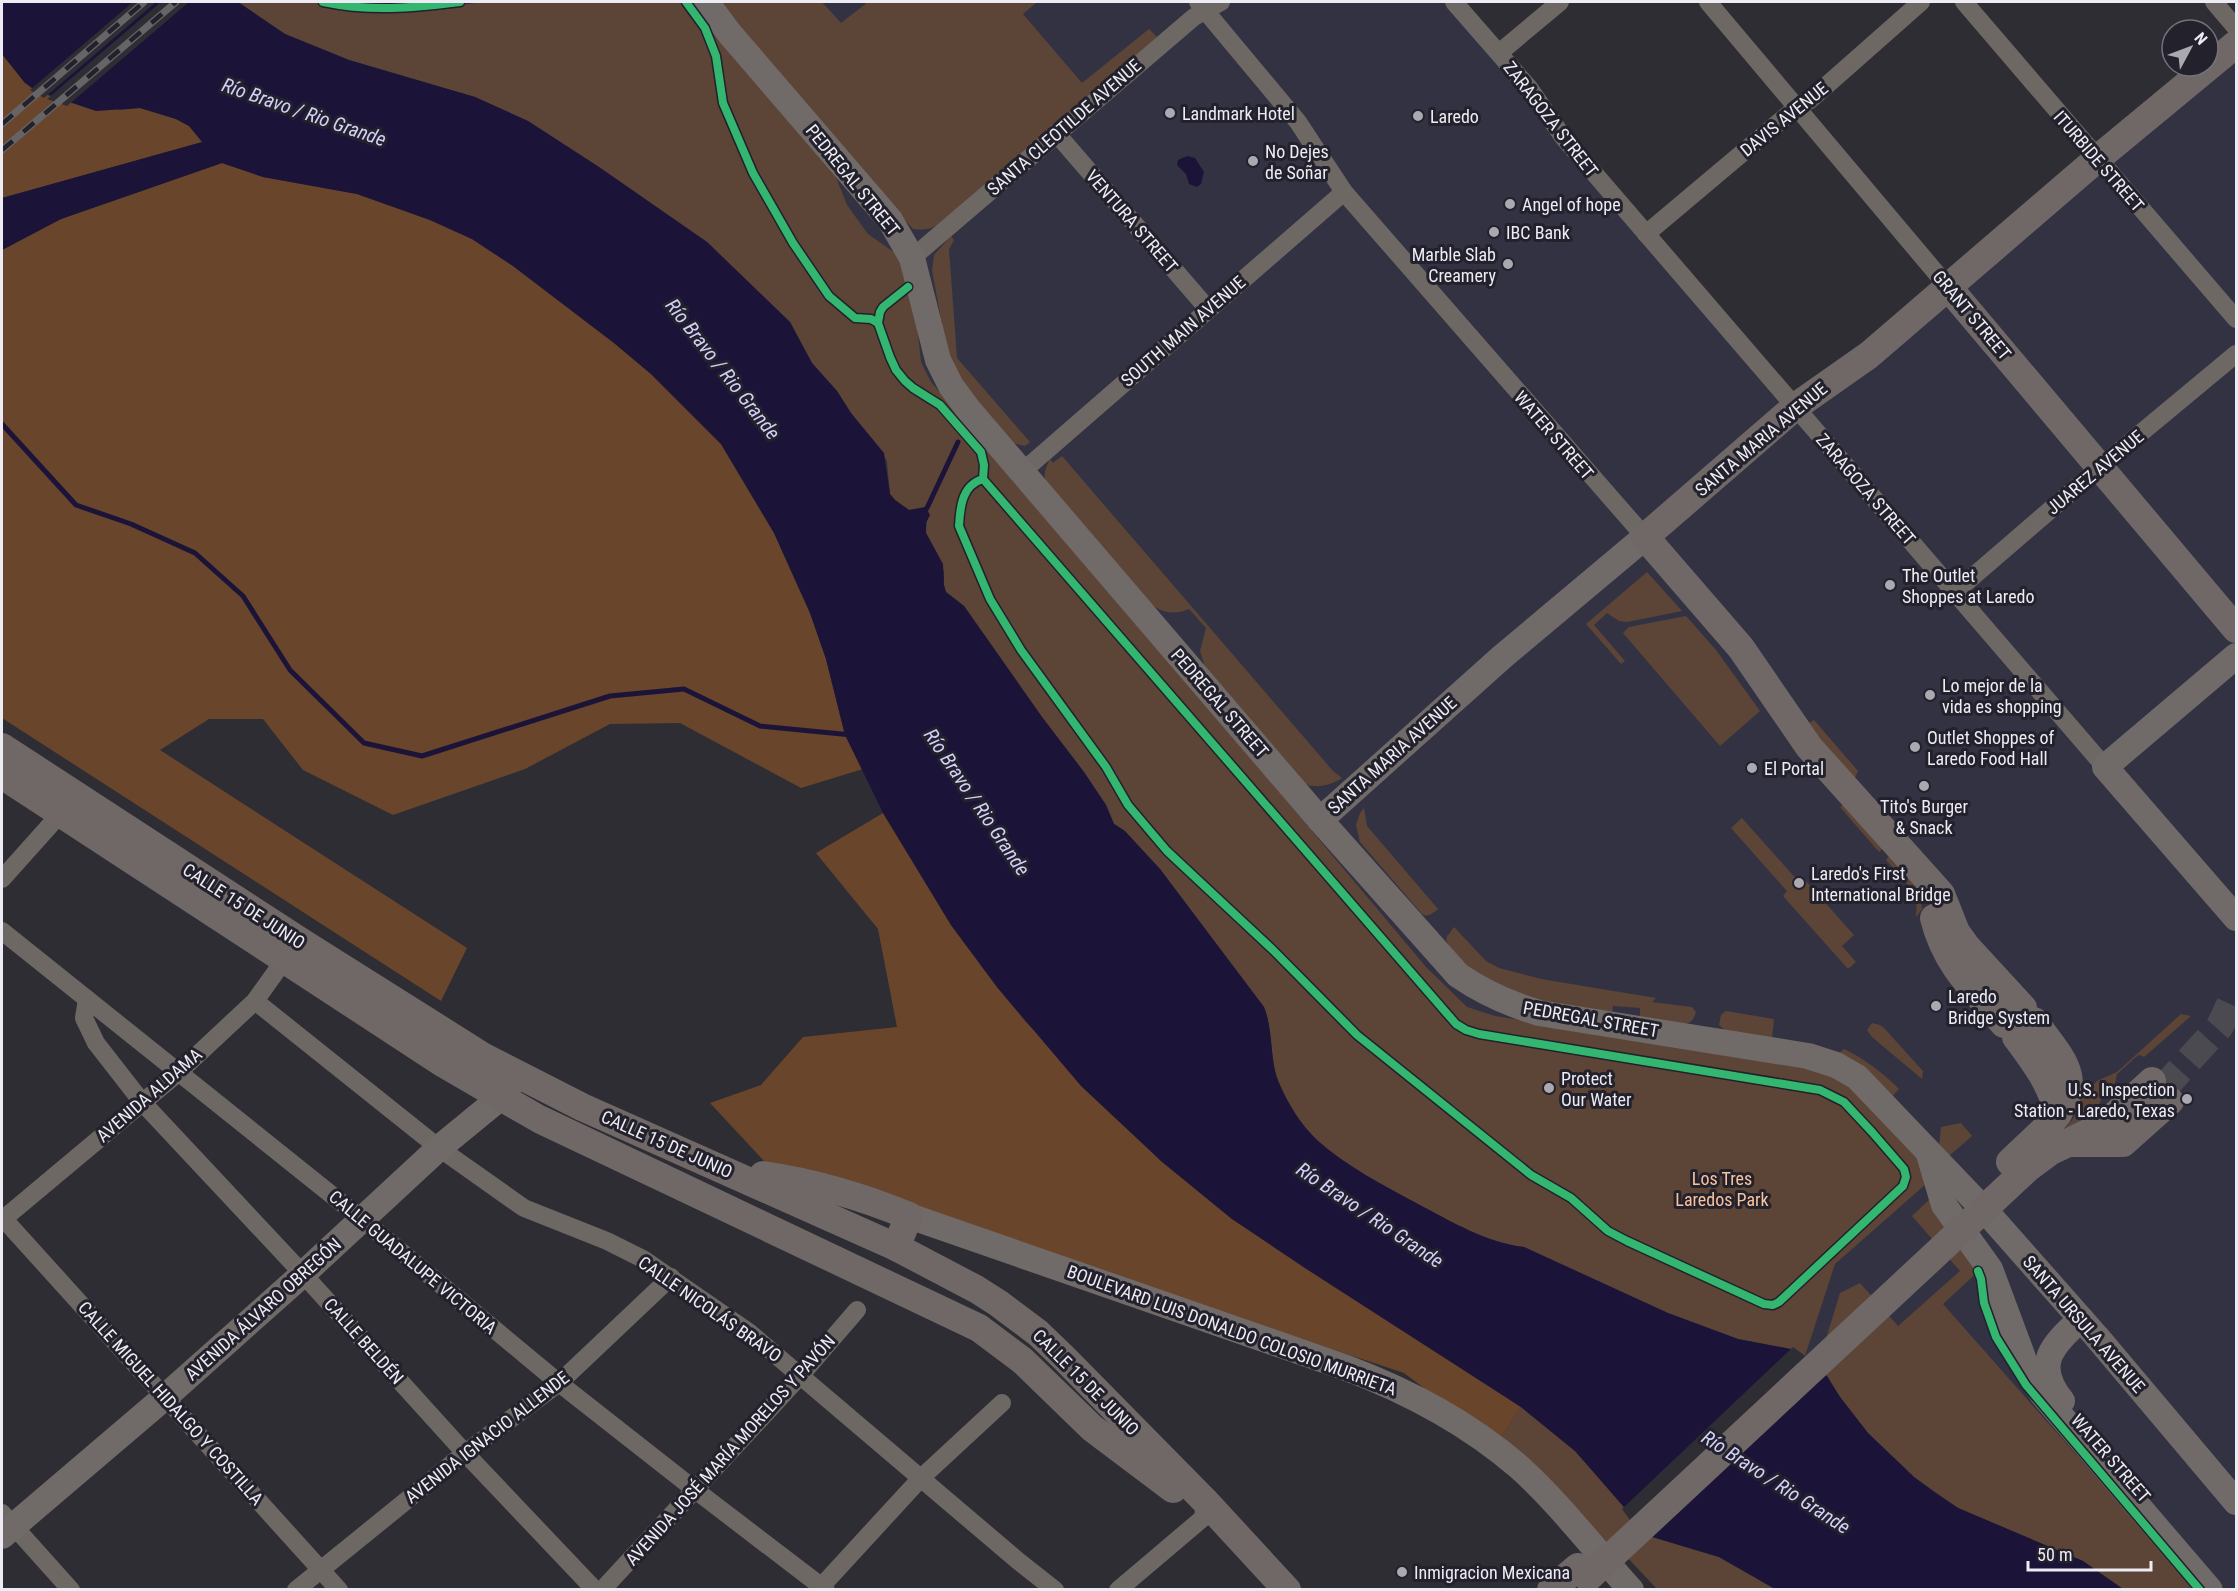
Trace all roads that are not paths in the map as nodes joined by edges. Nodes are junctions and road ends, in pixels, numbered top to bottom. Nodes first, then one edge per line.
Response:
1 (706, 2) edge
2 (1454, 2) edge
3 (1560, 2) edge
4 (1708, 2) edge
5 (1921, 2) edge
6 (1964, 2) edge
7 (2214, 2) edge
8 (1208, 4) edge
9 (2236, 28) edge
10 (2236, 44) edge
11 (1499, 53) junction
12 (1797, 107) junction
13 (1056, 133) junction
14 (2097, 159) junction
15 (1344, 192) junction
16 (1646, 234) junction
17 (912, 258) junction
18 (1948, 287) junction
19 (1208, 309) junction
20 (2236, 319) edge
21 (2236, 354) edge
22 (1795, 406) junction
23 (2100, 467) junction
24 (1023, 471) junction
25 (1645, 537) junction
26 (1955, 592) junction
27 (2236, 628) edge
28 (2236, 656) edge
29 (2, 747) edge
30 (2105, 767) junction
31 (2, 775) edge
32 (61, 813) junction
33 (1320, 820) junction
34 (2, 879) edge
35 (2236, 918) edge
36 (2, 931) edge
37 (285, 959) junction
38 (87, 999) junction
39 (255, 1001) junction
40 (179, 1072) junction
41 (517, 1075) junction
42 (2157, 1086) tunnel mouth
43 (500, 1098) junction
44 (142, 1102) junction
45 (2058, 1127) junction
46 (439, 1148) junction
47 (1928, 1150) joint
48 (623, 1159) junction
49 (724, 1169) junction
50 (1948, 1184) junction
51 (909, 1216) junction
52 (2, 1219) edge
53 (363, 1220) junction
54 (896, 1247) junction
55 (303, 1274) junction
56 (671, 1277) junction
57 (857, 1310) dead end
58 (2088, 1327) junction
59 (801, 1375) junction
60 (559, 1383) junction
61 (165, 1396) junction
62 (1002, 1403) dead end
63 (465, 1453) junction
64 (921, 1478) junction
65 (694, 1489) junction
66 (2236, 1502) edge
67 (1204, 1509) junction
68 (6, 1525) edge
69 (321, 1569) junction
70 (1582, 1578) edge
71 (822, 1588) edge
72 (71, 1590) edge
73 (296, 1590) edge
74 (339, 1590) edge
75 (595, 1590) edge
76 (603, 1590) edge
77 (1055, 1590) edge
78 (1118, 1590) edge
79 (1274, 1590) edge
80 (1287, 1590) edge
81 (1551, 1590) edge
82 (1631, 1590) edge
83 (2210, 1590) edge
84 (2225, 1590) edge

1 - 17 main road, PEDREGAL STREET
2 - 11 street, ZARAGOZA STREET
3 - 11 street
4 - 12 street, GRANT STREET
5 - 12 street, DAVIS AVENUE
6 - 14 street, ITURBIDE STREET
7 - 9 street
8 - 13 street, SANTA CLEOTILDE AVENUE
8 - 15 street, WATER STREET
10 - 14 main road, SANTA MARIA AVENUE
11 - 16 street, ZARAGOZA STREET
12 - 16 street, DAVIS AVENUE
12 - 18 street, GRANT STREET
13 - 17 street, SANTA CLEOTILDE AVENUE
13 - 19 street, VENTURA STREET
14 - 18 main road, SANTA MARIA AVENUE
14 - 20 street, ITURBIDE STREET
15 - 19 street, SOUTH MAIN AVENUE
15 - 25 street, WATER STREET
16 - 22 street, ZARAGOZA STREET
17 - 24 main road, PEDREGAL STREET
18 - 22 main road, SANTA MARIA AVENUE
18 - 23 main road, GRANT STREET
19 - 24 street, SOUTH MAIN AVENUE
21 - 23 street, JUAREZ AVENUE
22 - 25 main road, SANTA MARIA AVENUE
22 - 26 street, ZARAGOZA STREET
23 - 26 street, JUAREZ AVENUE
23 - 27 main road, GRANT STREET
24 - 33 main road, PEDREGAL STREET
25 - 33 main road, SANTA MARIA AVENUE
25 - 45 main road, WATER STREET
26 - 30 street, ZARAGOZA STREET
28 - 30 main road
29 - 41 main road, CALLE 15 DE JUNIO
30 - 35 main road, ZARAGOZA STREET
31 - 32 main road, CALLE 15 DE JUNIO
32 - 34 street
32 - 37 main road, CALLE 15 DE JUNIO
33 - 47 main road, PEDREGAL STREET
36 - 38 street, CALLE GUADALUPE VICTORIA
37 - 39 street, AVENIDA ALDAMA
37 - 43 main road, CALLE 15 DE JUNIO
38 - 40 street, CALLE GUADALUPE VICTORIA
38 - 44 street, CALLE BELDÉN
39 - 40 street, AVENIDA ALDAMA
39 - 46 street, CALLE NICOLÁS BRAVO
40 - 44 street, AVENIDA ALDAMA
40 - 53 street, CALLE GUADALUPE VICTORIA
41 - 43 main road, AVENIDA ÁLVARO OBREGÓN
41 - 49 main road, CALLE 15 DE JUNIO
42 - 45 main road
43 - 46 main road, AVENIDA ÁLVARO OBREGÓN
43 - 48 main road, CALLE 15 DE JUNIO
44 - 52 street, AVENIDA ALDAMA
44 - 55 street, CALLE BELDÉN
45 - 70 main road, bridge
46 - 53 main road, AVENIDA ÁLVARO OBREGÓN
46 - 56 street, CALLE NICOLÁS BRAVO
47 - 50 main road, SANTA URSULA AVENUE
48 - 49 main road
48 - 67 main road, CALLE 15 DE JUNIO
49 - 51 main road
49 - 54 main road, CALLE 15 DE JUNIO
50 - 58 main road, SANTA URSULA AVENUE
50 - 83 main road, WATER STREET
51 - 54 main road
51 - 82 main road, BOULEVARD LUIS DONALDO COLOSIO MURRIETA
52 - 61 street, CALLE MIGUEL HIDALGO Y COSTILLA
53 - 55 main road, AVENIDA ÁLVARO OBREGÓN
53 - 60 street, CALLE GUADALUPE VICTORIA
54 - 67 main road, CALLE 15 DE JUNIO
55 - 61 main road, AVENIDA ÁLVARO OBREGÓN
55 - 63 street, CALLE BELDÉN
56 - 59 street, CALLE NICOLÁS BRAVO
56 - 60 street, AVENIDA IGNACIO ALLENDE
57 - 59 street, AVENIDA JOSÉ MARÍA MORELOS Y PAVÓN
58 - 66 main road, SANTA URSULA AVENUE
58 - 84 main road, WATER STREET
59 - 64 street, CALLE NICOLÁS BRAVO
59 - 65 street, AVENIDA JOSÉ MARÍA MORELOS Y PAVÓN
60 - 63 street, AVENIDA IGNACIO ALLENDE
60 - 65 street, CALLE GUADALUPE VICTORIA
61 - 68 main road, AVENIDA ÁLVARO OBREGÓN
61 - 69 street, CALLE MIGUEL HIDALGO Y COSTILLA
62 - 64 street
63 - 69 street, AVENIDA IGNACIO ALLENDE
63 - 75 street, CALLE BELDÉN
64 - 71 street
64 - 77 street, CALLE NICOLÁS BRAVO
65 - 71 street, CALLE GUADALUPE VICTORIA
65 - 76 street, AVENIDA JOSÉ MARÍA MORELOS Y PAVÓN
67 - 78 street
67 - 79 main road, CALLE 15 DE JUNIO
67 - 80 main road, CALLE 15 DE JUNIO
68 - 72 street
69 - 73 street, AVENIDA IGNACIO ALLENDE
69 - 74 street, CALLE MIGUEL HIDALGO Y COSTILLA
70 - 81 main road

